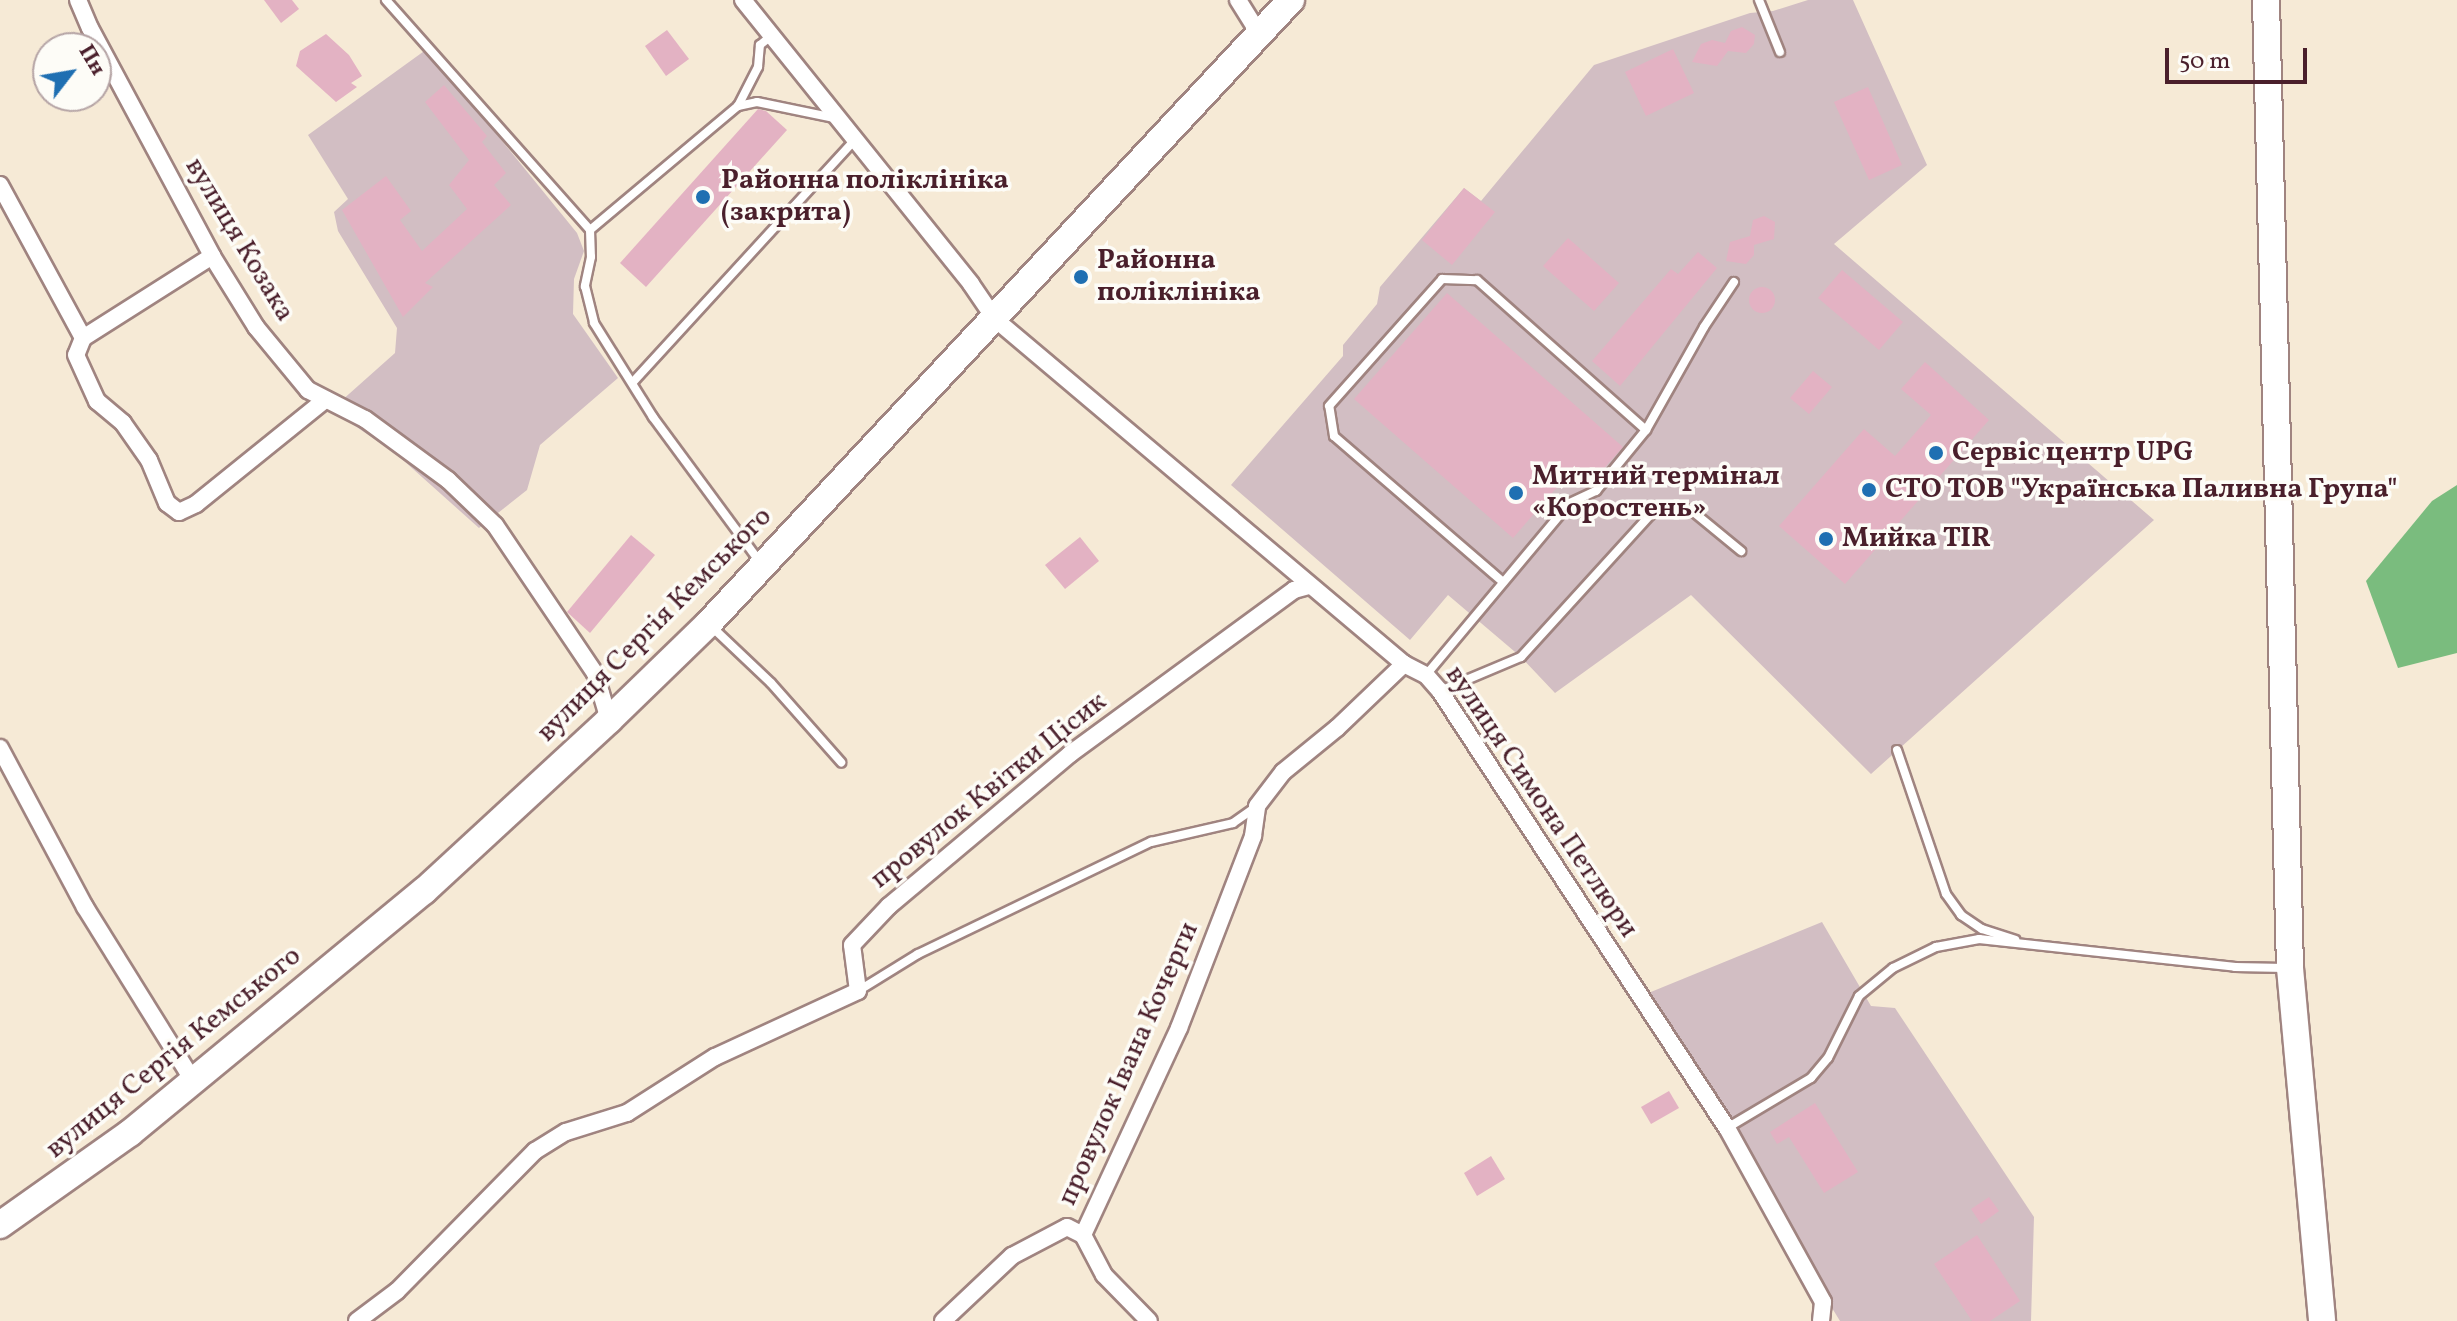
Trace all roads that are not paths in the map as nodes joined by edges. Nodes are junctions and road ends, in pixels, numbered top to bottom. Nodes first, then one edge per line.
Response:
1 (78, 0) edge
2 (386, 0) edge
3 (743, 0) edge
4 (1238, 0) edge
5 (1291, 0) edge
6 (1759, 0) edge
7 (2266, 0) edge
8 (1259, 34) junction
9 (771, 36) junction
10 (1780, 52) dead end
11 (738, 106) junction
12 (837, 118) junction
13 (854, 141) junction
14 (0, 185) edge
15 (590, 230) junction
16 (212, 256) junction
17 (1734, 282) dead end
18 (995, 319) junction
19 (83, 338) junction
20 (633, 382) junction
21 (325, 400) junction
22 (1646, 430) junction
23 (1741, 551) dead end
24 (762, 565) junction
25 (1503, 582) junction
26 (1309, 586) junction
27 (708, 624) junction
28 (1404, 664) junction
29 (1426, 675) junction
30 (1440, 691) junction
31 (609, 720) junction
32 (1897, 750) dead end
33 (2, 759) edge
34 (841, 762) dead end
35 (1257, 806) junction
36 (2031, 946) junction
37 (2290, 968) junction
38 (858, 991) junction
39 (194, 1082) junction
40 (1727, 1128) junction
41 (0, 1225) edge
42 (1083, 1235) junction
43 (357, 1321) edge
44 (943, 1321) edge
45 (1149, 1321) edge
46 (1821, 1321) edge
47 (2322, 1321) edge

1 - 16 street, вулиця Козака
2 - 15 lane
3 - 9 street, вулиця Симона Петлюри
4 - 8 street
5 - 8 highway, вулиця Сергія Кемського
6 - 10 lane
7 - 37 highway
8 - 18 highway, вулиця Сергія Кемського
9 - 11 lane
9 - 12 street, вулиця Симона Петлюри
11 - 12 lane
11 - 15 lane
12 - 13 street, вулиця Симона Петлюри
13 - 18 street, вулиця Симона Петлюри
13 - 20 lane
14 - 19 street
15 - 20 lane
16 - 19 street
16 - 21 street, вулиця Козака
17 - 22 lane
18 - 24 highway, вулиця Сергія Кемського
18 - 26 street, вулиця Симона Петлюри
19 - 21 street
20 - 24 lane
21 - 31 street, вулиця Козака
22 - 25 lane
22 - 25 lane
23 - 30 lane
24 - 27 highway, вулиця Сергія Кемського
25 - 29 lane
26 - 28 street, вулиця Симона Петлюри
26 - 38 street, провулок Квітки Цісик
27 - 31 highway, вулиця Сергія Кемського
27 - 34 lane
28 - 29 street, вулиця Симона Петлюри
28 - 35 street, провулок Івана Кочерги
29 - 30 street, вулиця Симона Петлюри
30 - 40 street, вулиця Симона Петлюри
31 - 39 highway, вулиця Сергія Кемського
32 - 36 lane
33 - 39 street
35 - 38 lane
35 - 42 street, провулок Івана Кочерги
36 - 37 lane
36 - 40 lane
37 - 47 highway
38 - 43 street
39 - 41 highway, вулиця Сергія Кемського
40 - 46 street, вулиця Симона Петлюри
42 - 44 street, провулок Івана Кочерги
42 - 45 street

